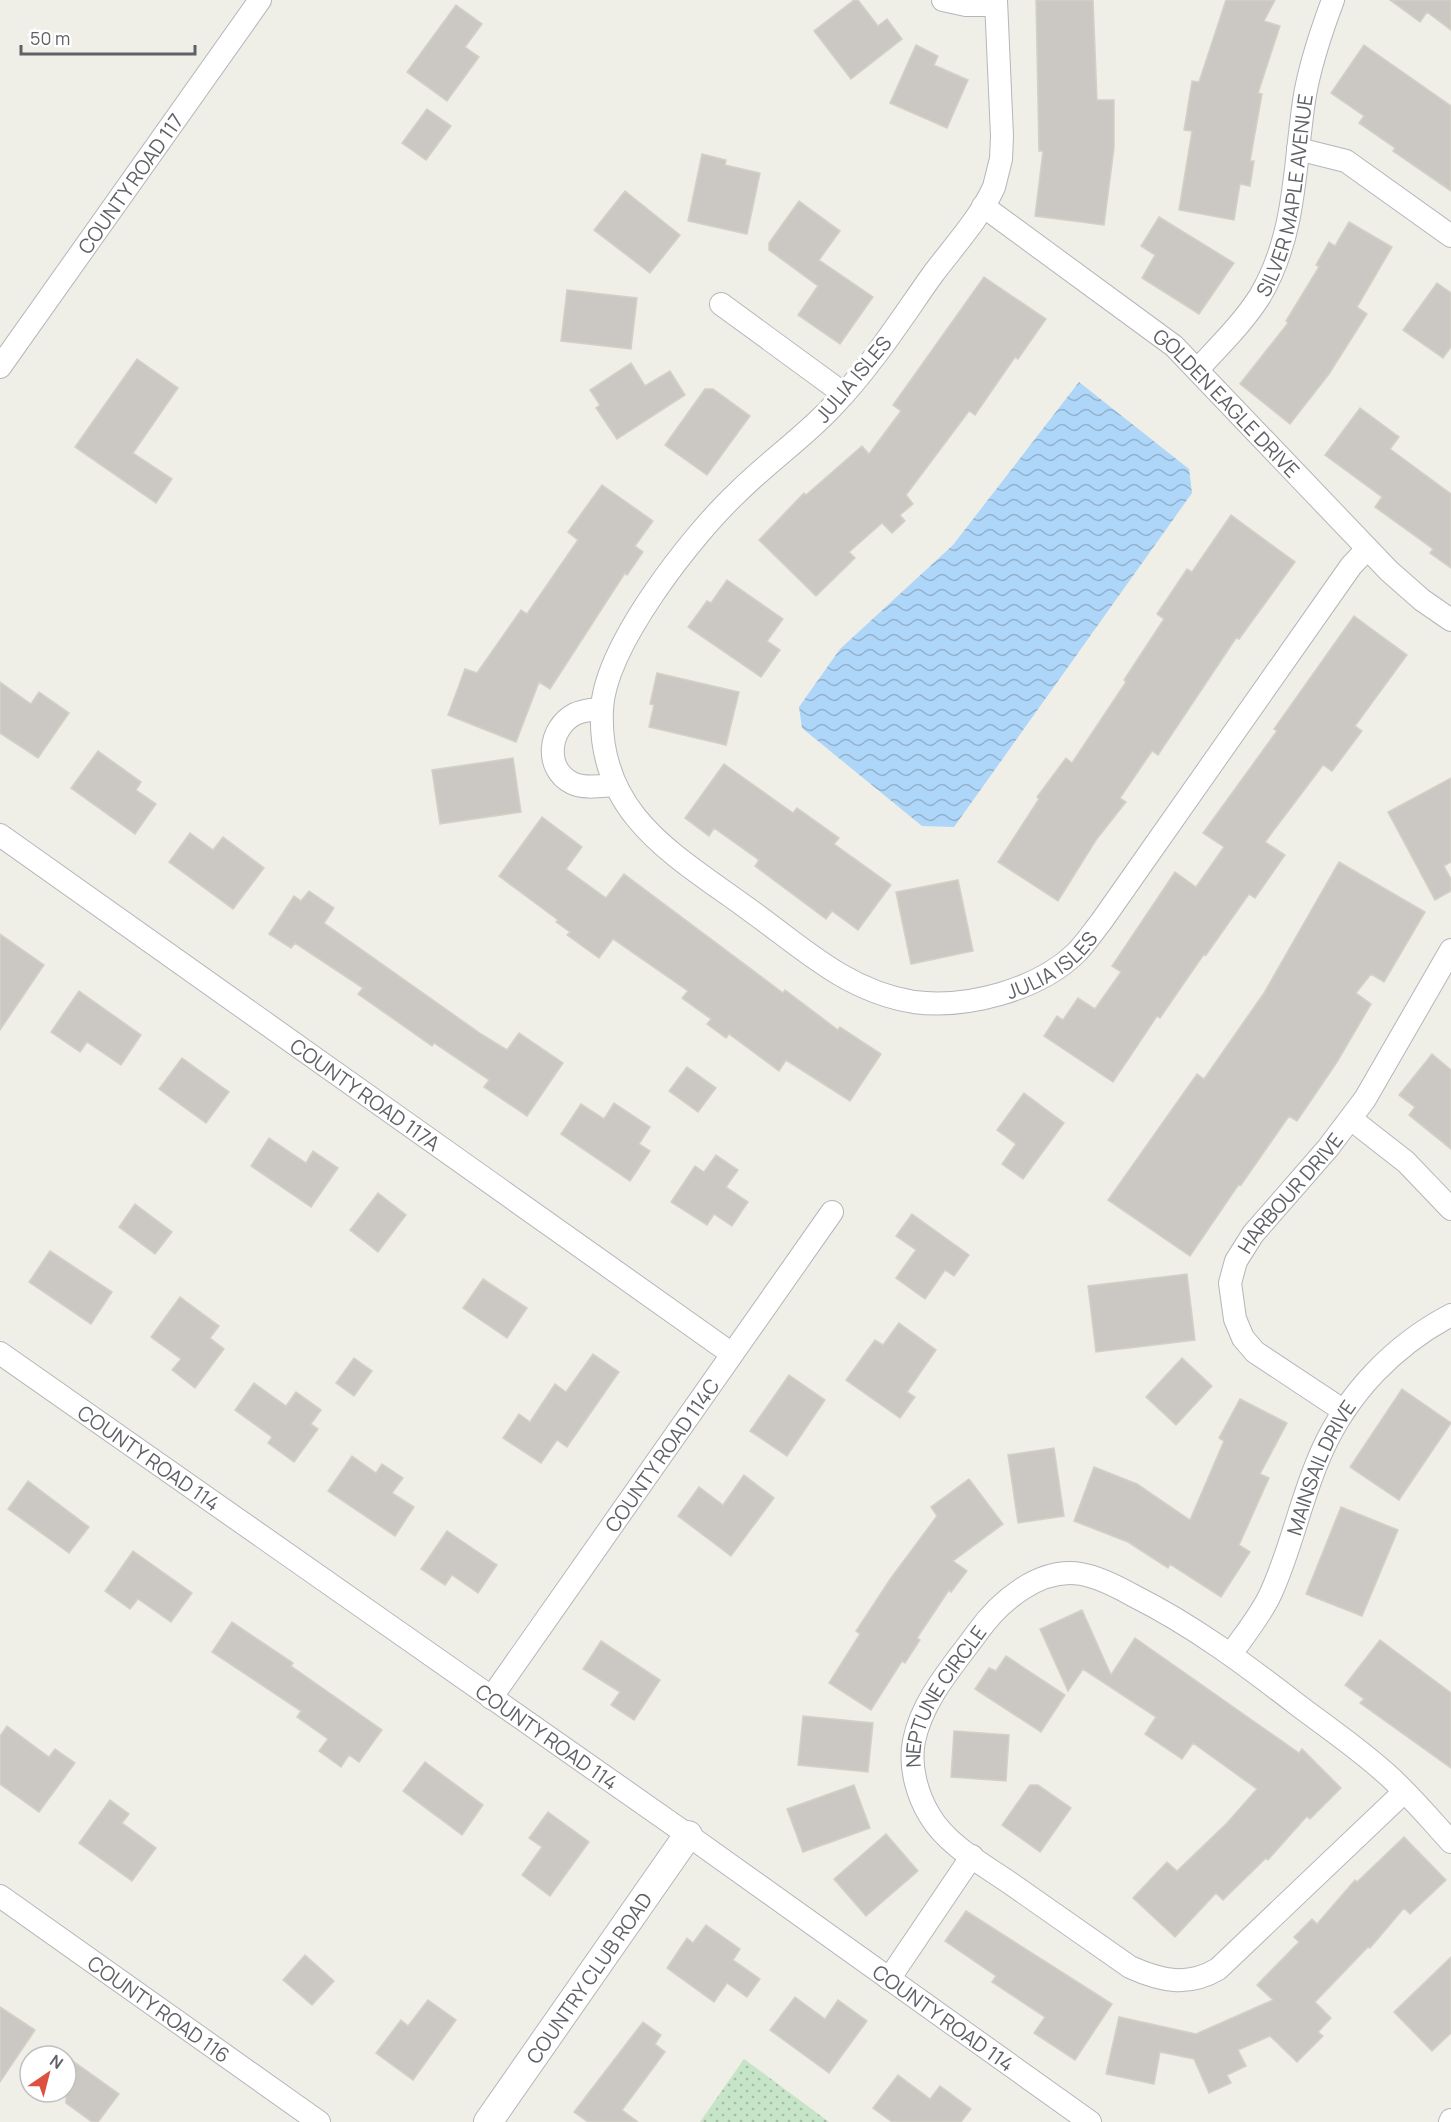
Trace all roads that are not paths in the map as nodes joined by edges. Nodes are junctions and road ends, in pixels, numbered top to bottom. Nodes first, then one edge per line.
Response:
1 (260, 0) edge
2 (943, 0) edge
3 (1333, 0) edge
4 (996, 3) edge
5 (1298, 149) junction
6 (983, 207) junction
7 (1451, 236) edge
8 (721, 304) dead end
9 (0, 367) edge
10 (1198, 369) junction
11 (844, 394) junction
12 (1367, 549) junction
13 (1451, 620) edge
14 (602, 708) junction
15 (614, 785) junction
16 (0, 835) edge
17 (1451, 950) edge
18 (1351, 1119) junction
19 (1451, 1209) edge
20 (832, 1212) dead end
21 (1451, 1315) edge
22 (0, 1353) edge
23 (732, 1354) junction
24 (1344, 1411) junction
25 (1231, 1653) junction
26 (490, 1698) junction
27 (1404, 1792) junction
28 (688, 1835) junction
29 (1451, 1842) edge
30 (972, 1856) junction
31 (0, 1896) edge
32 (889, 1979) junction
33 (319, 2122) edge
34 (488, 2122) edge
35 (1090, 2122) edge

1 - 9 street, COUNTY ROAD 117
2 - 4 street, JULIA ISLES
3 - 5 street, SILVER MAPLE AVENUE
4 - 6 street, JULIA ISLES
5 - 7 street
5 - 10 street, SILVER MAPLE AVENUE
6 - 10 street, GOLDEN EAGLE DRIVE
6 - 11 street, JULIA ISLES
8 - 11 street
10 - 12 street, GOLDEN EAGLE DRIVE
11 - 14 street, JULIA ISLES
12 - 13 street, GOLDEN EAGLE DRIVE
12 - 15 street, JULIA ISLES
14 - 15 street, JULIA ISLES
14 - 15 street
16 - 23 street, COUNTY ROAD 117A
17 - 18 street, HARBOUR DRIVE
18 - 19 street
18 - 24 street, HARBOUR DRIVE
20 - 23 street, COUNTY ROAD 114C
21 - 24 street, MAINSAIL DRIVE
22 - 26 street, COUNTY ROAD 114
23 - 26 street, COUNTY ROAD 114C
24 - 25 street, MAINSAIL DRIVE
25 - 27 street, NEPTUNE CIRCLE
25 - 30 street, NEPTUNE CIRCLE
26 - 28 street, COUNTY ROAD 114
27 - 29 street, NEPTUNE CIRCLE
27 - 30 street, NEPTUNE CIRCLE
28 - 32 street, COUNTY ROAD 114
28 - 34 street, COUNTRY CLUB ROAD
30 - 32 street
31 - 33 street, COUNTY ROAD 116
32 - 35 street, COUNTY ROAD 114

